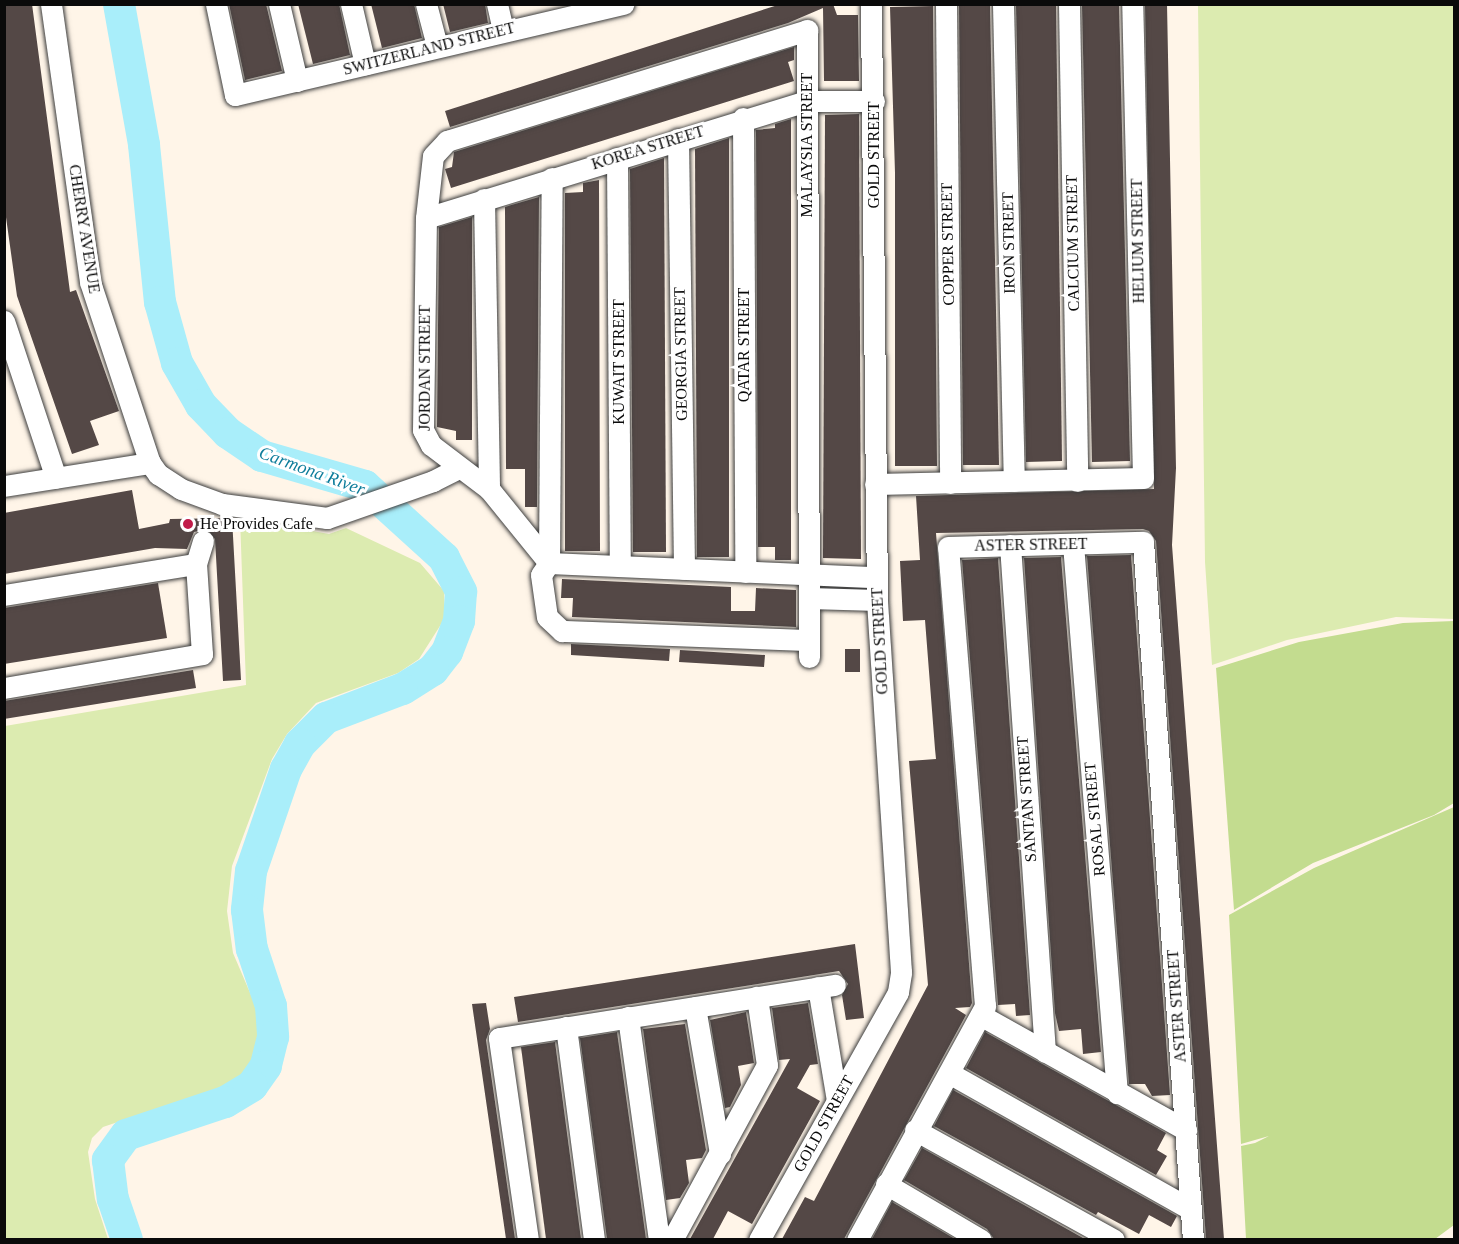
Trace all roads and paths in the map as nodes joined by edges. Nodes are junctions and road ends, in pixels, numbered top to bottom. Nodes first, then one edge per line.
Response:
1 (51, 4) edge
2 (216, 4) edge
3 (279, 4) edge
4 (351, 4) edge
5 (426, 4) edge
6 (496, 4) edge
7 (623, 4) edge
8 (871, 4) edge
9 (946, 4) edge
10 (1003, 4) edge
11 (1069, 4) edge
12 (1132, 4) edge
13 (571, 11) edge
14 (503, 30) junction
15 (437, 46) junction
16 (365, 64) junction
17 (297, 81) junction
18 (807, 101) junction
19 (874, 101) junction
20 (743, 118) junction
21 (678, 139) junction
22 (433, 156) joint
23 (618, 158) junction
24 (552, 178) junction
25 (484, 200) junction
26 (426, 218) junction
27 (4, 321) edge
28 (13, 375) edge
29 (150, 463) junction
30 (459, 468) junction
31 (56, 478) junction
32 (1014, 481) junction
33 (1077, 481) junction
34 (950, 483) junction
35 (875, 484) junction
36 (4, 486) edge
37 (489, 489) junction
38 (203, 541) dead end
39 (1073, 544) junction
40 (1010, 545) junction
41 (549, 563) junction
42 (196, 564) junction
43 (620, 566) junction
44 (684, 569) junction
45 (745, 572) junction
46 (809, 575) junction
47 (876, 577) junction
48 (4, 595) edge
49 (809, 598) junction
50 (877, 600) junction
51 (4, 688) edge
52 (757, 997) junction
53 (694, 1007) junction
54 (982, 1016) junction
55 (628, 1017) junction
56 (566, 1027) junction
57 (1045, 1052) junction
58 (949, 1073) junction
59 (1117, 1093) junction
60 (837, 1100) junction
61 (915, 1130) junction
62 (1186, 1130) junction
63 (720, 1154) junction
64 (886, 1184) junction
65 (1190, 1209) junction
66 (1186, 1238) edge
67 (528, 1239) edge
68 (594, 1239) edge
69 (659, 1239) edge
70 (672, 1239) edge
71 (759, 1239) edge
72 (857, 1239) edge
73 (981, 1239) edge
74 (1114, 1239) edge

1 - 29 street, CHERRY AVENUE
2 - 17 street, SWITZERLAND STREET
3 - 17 street
4 - 16 street
5 - 15 street
6 - 14 street
7 - 13 street, SWITZERLAND STREET
8 - 19 street, GOLD STREET
9 - 34 street, COPPER STREET
10 - 32 street, IRON STREET
11 - 33 street, CALCIUM STREET
12 - 33 street, HELIUM STREET
13 - 14 street, SWITZERLAND STREET
14 - 15 street, SWITZERLAND STREET
15 - 16 street, SWITZERLAND STREET
16 - 17 street, SWITZERLAND STREET
18 - 19 street, KOREA STREET
18 - 20 street, KOREA STREET
18 - 22 street, MALAYSIA STREET
18 - 46 street, MALAYSIA STREET
19 - 35 street, GOLD STREET
20 - 21 street, KOREA STREET
20 - 45 street, QATAR STREET
21 - 23 street, KOREA STREET
21 - 44 street, GEORGIA STREET
22 - 26 street, JORDAN STREET
23 - 24 street, KOREA STREET
23 - 43 street, KUWAIT STREET
24 - 25 street, KOREA STREET
24 - 41 street
25 - 26 street, KOREA STREET
25 - 37 street
26 - 30 street, JORDAN STREET
27 - 28 street
28 - 31 street
29 - 30 street, CHERRY AVENUE
29 - 31 street
30 - 37 street, JORDAN STREET
31 - 36 street
32 - 33 street
32 - 34 street
34 - 35 street
35 - 47 street, GOLD STREET
37 - 41 street, JORDAN STREET
38 - 42 street
39 - 40 street, ASTER STREET
39 - 59 street, ROSAL STREET
39 - 62 street, ASTER STREET
40 - 54 street, ASTER STREET
40 - 57 street, SANTAN STREET
41 - 43 street
41 - 49 street, MALAYSIA STREET
42 - 48 street
42 - 51 street
43 - 44 street
44 - 45 street
45 - 46 street
46 - 47 street
46 - 49 street, MALAYSIA STREET
47 - 50 street, GOLD STREET
49 - 50 street
50 - 60 street, GOLD STREET
52 - 53 street
52 - 60 street
52 - 63 street
53 - 55 street
53 - 63 street
54 - 57 street
54 - 58 street, ASTER STREET
55 - 56 street
55 - 69 street
56 - 67 street
56 - 68 street
57 - 59 street
58 - 61 street, ASTER STREET
58 - 65 street
59 - 62 street
60 - 71 street, GOLD STREET
61 - 64 street, ASTER STREET
61 - 74 street
62 - 65 street, ASTER STREET
63 - 70 street
64 - 72 street, ASTER STREET
64 - 73 street
65 - 66 street, ASTER STREET

